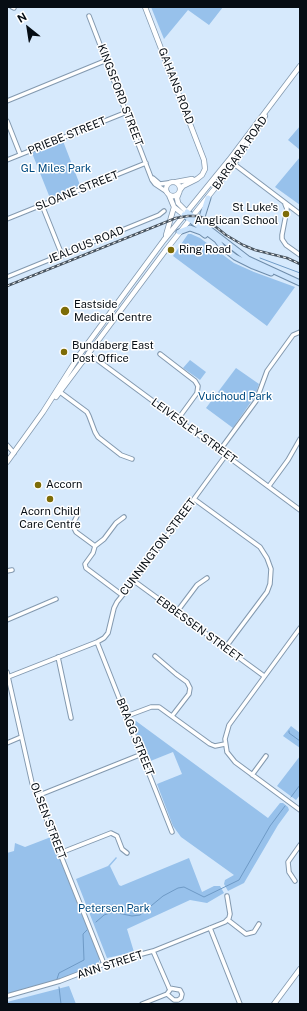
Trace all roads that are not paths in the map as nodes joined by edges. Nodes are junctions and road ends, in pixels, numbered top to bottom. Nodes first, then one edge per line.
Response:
1 (144, 7) edge
2 (89, 16) dead end
3 (107, 60) junction
4 (300, 66) edge
5 (7, 101) edge
6 (274, 101) junction
7 (127, 112) junction
8 (7, 121) edge
9 (20, 154) junction
10 (7, 160) edge
11 (229, 160) junction
12 (146, 163) junction
13 (234, 164) junction
14 (205, 165) junction
15 (151, 174) junction
16 (176, 182) junction
17 (168, 183) junction
18 (179, 191) junction
19 (168, 193) junction
20 (208, 198) junction
21 (283, 200) junction
22 (42, 205) junction
23 (174, 207) junction
24 (164, 211) dead end
25 (185, 214) junction
26 (300, 214) edge
27 (191, 218) junction
28 (7, 219) edge
29 (206, 227) junction
30 (180, 232) junction
31 (164, 240) junction
32 (222, 247) junction
33 (62, 255) junction
34 (300, 255) edge
35 (286, 276) junction
36 (7, 277) edge
37 (300, 283) edge
38 (299, 331) edge
39 (84, 349) junction
40 (88, 353) junction
41 (160, 354) dead end
42 (59, 391) junction
43 (178, 419) junction
44 (300, 439) edge
45 (7, 445) edge
46 (220, 450) junction
47 (14, 453) junction
48 (226, 455) junction
49 (132, 459) dead end
50 (7, 462) edge
51 (269, 486) junction
52 (194, 499) junction
53 (78, 510) dead end
54 (300, 510) edge
55 (124, 517) dead end
56 (95, 546) junction
57 (12, 570) dead end
58 (7, 572) edge
59 (207, 578) dead end
60 (134, 581) junction
61 (122, 595) junction
62 (56, 599) dead end
63 (176, 613) junction
64 (7, 620) edge
65 (300, 628) edge
66 (97, 642) junction
67 (225, 648) junction
68 (155, 656) dead end
69 (58, 658) junction
70 (7, 672) edge
71 (264, 676) junction
72 (8, 678) junction
73 (127, 716) junction
74 (172, 716) junction
75 (71, 718) dead end
76 (21, 737) junction
77 (7, 743) edge
78 (225, 744) junction
79 (142, 754) junction
80 (266, 756) dead end
81 (252, 775) junction
82 (38, 796) junction
83 (300, 810) edge
84 (172, 832) dead end
85 (300, 845) edge
86 (60, 852) junction
87 (127, 853) dead end
88 (295, 881) dead end
89 (227, 896) dead end
90 (228, 920) junction
91 (260, 924) dead end
92 (210, 928) junction
93 (153, 951) junction
94 (104, 964) junction
95 (300, 969) edge
96 (169, 988) junction
97 (167, 994) junction
98 (7, 996) edge
99 (142, 1004) edge
100 (240, 1004) edge
101 (274, 1004) edge

1 - 14 main road, GAHANS ROAD
2 - 3 street, KINGSFORD STREET
3 - 5 street
3 - 7 street, KINGSFORD STREET
4 - 6 main road, BARGARA ROAD
6 - 11 main road, BARGARA ROAD
6 - 13 main road, BARGARA ROAD
7 - 9 street, PRIEBE STREET
7 - 12 street, KINGSFORD STREET
8 - 9 street
9 - 10 street, PRIEBE STREET
11 - 13 main road
11 - 25 main road, BARGARA ROAD
12 - 15 street, KINGSFORD STREET
12 - 22 street, SLOANE STREET
13 - 20 main road, BARGARA ROAD
13 - 21 street
14 - 16 main road
14 - 18 main road
15 - 17 street
15 - 19 street, KINGSFORD STREET
16 - 17 main road
16 - 18 main road
17 - 19 main road
18 - 19 main road
18 - 25 main road
19 - 23 main road
20 - 27 main road, BARGARA ROAD
20 - 29 main road
21 - 26 street
21 - 34 street
22 - 28 street, SLOANE STREET
22 - 33 street
23 - 25 main road
23 - 31 main road
24 - 33 street, JEALOUS ROAD
25 - 27 main road
25 - 31 main road, BARGARA ROAD
27 - 29 main road
27 - 30 main road, BARGARA ROAD
27 - 32 main road
29 - 35 main road
30 - 32 main road
30 - 40 main road, BARGARA ROAD
31 - 39 main road, BARGARA ROAD
32 - 35 main road
33 - 36 street, JEALOUS ROAD
35 - 37 main road
38 - 46 street
39 - 40 main road
39 - 42 main road, BARGARA ROAD
40 - 42 main road, BARGARA ROAD
40 - 43 street, LEIVESLEY STREET
41 - 43 street
42 - 47 main road, BARGARA ROAD
42 - 49 street
43 - 46 street, LEIVESLEY STREET
44 - 51 street
45 - 47 street
46 - 48 street, LEIVESLEY STREET
47 - 50 main road, BARGARA ROAD
48 - 51 street, LEIVESLEY STREET
48 - 52 street, CUNNINGTON STREET
51 - 54 street, LEIVESLEY STREET
52 - 60 street, CUNNINGTON STREET
52 - 67 street
53 - 56 street
55 - 56 street
56 - 61 street
57 - 58 street
59 - 63 street
60 - 61 street, CUNNINGTON STREET
60 - 63 street, EBBESSEN STREET
61 - 66 street, CUNNINGTON STREET
62 - 64 street
63 - 67 street, EBBESSEN STREET
65 - 71 street
66 - 69 street
66 - 73 street, BRAGG STREET
67 - 71 street, EBBESSEN STREET
68 - 74 street
69 - 72 street
69 - 75 street
70 - 72 street, OLSEN STREET
71 - 78 street
72 - 76 street, OLSEN STREET
73 - 74 street
73 - 79 street, BRAGG STREET
74 - 78 street
76 - 77 street
76 - 82 street, OLSEN STREET
78 - 81 street
79 - 82 street
79 - 84 street, BRAGG STREET
80 - 81 street
81 - 83 street
82 - 86 street, OLSEN STREET
85 - 88 street
86 - 87 street
86 - 94 street, OLSEN STREET
89 - 90 street
90 - 91 street
90 - 92 street, ANN STREET
92 - 93 street, ANN STREET
92 - 100 street
93 - 94 street, ANN STREET
93 - 96 street
94 - 98 street, ANN STREET
95 - 101 main road
96 - 97 street
96 - 97 street
97 - 99 street

